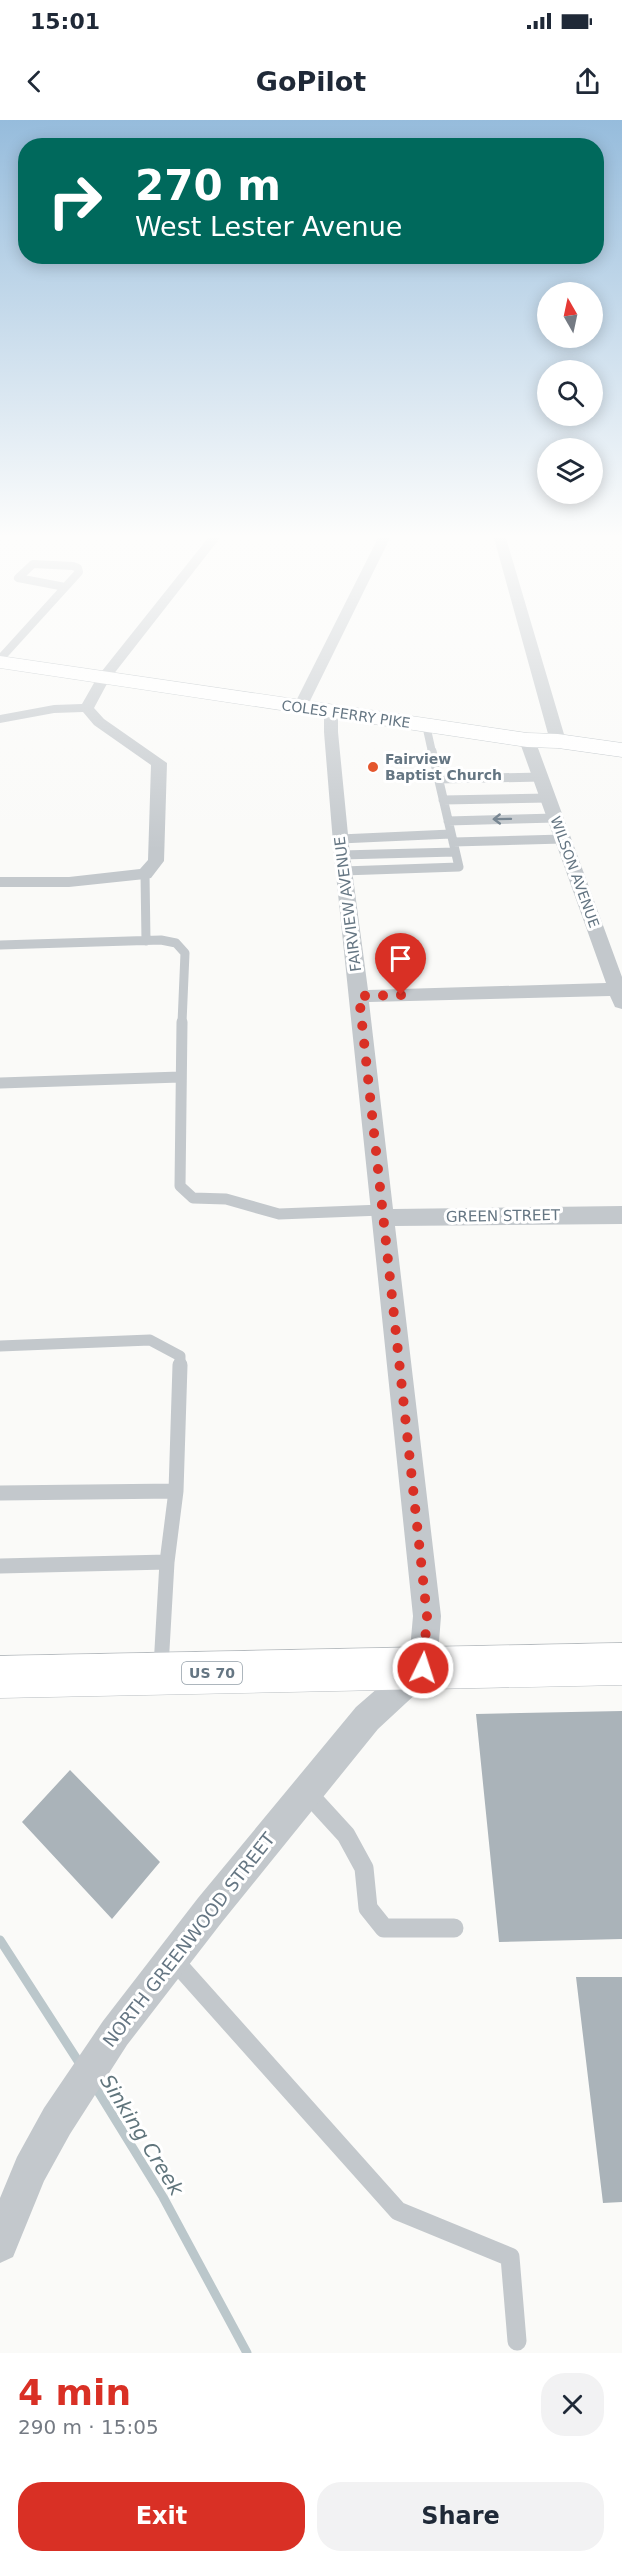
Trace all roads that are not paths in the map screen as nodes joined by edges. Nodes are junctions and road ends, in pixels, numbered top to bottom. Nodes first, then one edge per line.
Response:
1 (17, 642) edge
2 (132, 642) edge
3 (332, 642) edge
4 (530, 642) edge
5 (0, 661) edge
6 (103, 679) junction
7 (300, 707) junction
8 (87, 708) junction
9 (334, 712) junction
10 (0, 719) edge
11 (426, 725) junction
12 (527, 740) junction
13 (558, 741) junction
14 (622, 750) edge
15 (541, 777) junction
16 (438, 779) junction
17 (548, 798) junction
18 (443, 800) junction
19 (555, 818) junction
20 (448, 820) junction
21 (563, 839) junction
22 (453, 842) junction
23 (342, 855) junction
24 (145, 874) junction
25 (0, 882) edge
26 (146, 941) junction
27 (0, 945) edge
28 (621, 994) edge
29 (359, 996) junction
30 (180, 1077) junction
31 (0, 1083) edge
32 (383, 1214) junction
33 (622, 1215) edge
34 (0, 1346) edge
35 (176, 1491) junction
36 (0, 1493) edge
37 (167, 1562) junction
38 (0, 1566) edge
39 (622, 1664) edge
40 (423, 1668) junction
41 (160, 1674) junction
42 (0, 1677) edge
43 (306, 1792) junction
44 (454, 1928) dead end
45 (172, 1958) junction
46 (1, 2242) edge
47 (517, 2341) dead end

1 - 5 lane
2 - 6 street
3 - 7 street
4 - 13 street
5 - 6 street, COLES FERRY PIKE
6 - 7 street, COLES FERRY PIKE
6 - 8 street
7 - 9 street, COLES FERRY PIKE
8 - 10 street
8 - 24 street
9 - 11 street, COLES FERRY PIKE
9 - 23 street, FAIRVIEW AVENUE
11 - 12 street, COLES FERRY PIKE
11 - 16 lane
12 - 13 street, COLES FERRY PIKE
12 - 15 street, WILSON AVENUE
13 - 14 street, COLES FERRY PIKE
15 - 16 lane
15 - 17 street, WILSON AVENUE
16 - 18 lane
17 - 18 lane
17 - 19 street, WILSON AVENUE
18 - 20 lane
19 -> 20 lane
19 - 21 street, WILSON AVENUE
20 - 22 lane
21 - 22 lane
21 - 28 street, WILSON AVENUE
22 - 23 lane
22 - 23 lane
22 - 23 lane
23 - 29 street, FAIRVIEW AVENUE
24 - 25 street
24 - 26 lane
26 - 27 lane
26 - 30 lane
28 - 29 street
29 - 32 street, FAIRVIEW AVENUE
30 - 31 lane
30 - 32 lane
32 - 33 street, GREEN STREET
32 - 40 street, FAIRVIEW AVENUE
34 - 35 lane
35 - 36 lane
35 - 37 lane
37 - 38 lane
37 - 41 lane
39 - 40 street, US 70
40 - 41 street, US 70
40 - 43 street, NORTH GREENWOOD STREET
41 - 42 street, US 70
43 - 44 lane
43 - 45 street, NORTH GREENWOOD STREET
45 - 46 street, NORTH GREENWOOD STREET
45 - 47 lane

